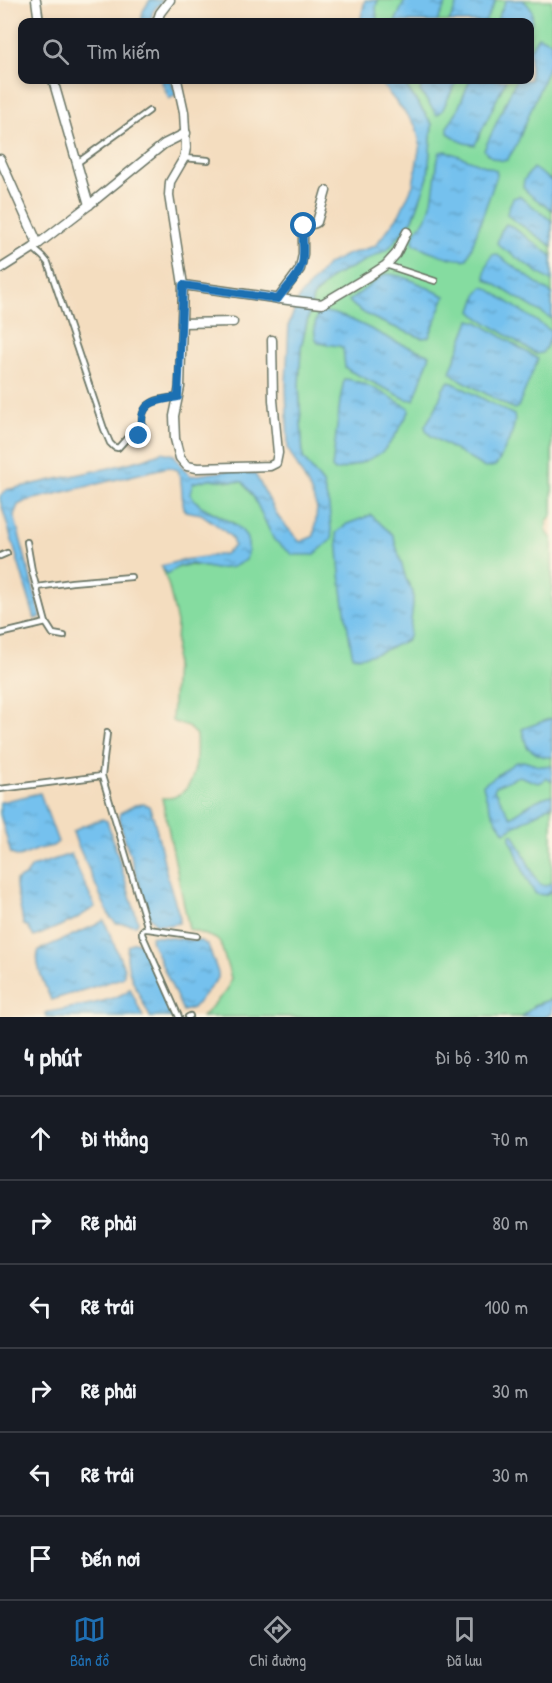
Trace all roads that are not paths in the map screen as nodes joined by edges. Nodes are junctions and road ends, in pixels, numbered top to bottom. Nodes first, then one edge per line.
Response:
1 (36, 0) edge
2 (170, 0) edge
3 (38, 18) edge
4 (158, 18) edge
5 (54, 84) edge
6 (178, 84) edge
7 (149, 111) dead end
8 (186, 134) junction
9 (184, 158) junction
10 (0, 159) edge
11 (208, 160) dead end
12 (77, 163) junction
13 (326, 191) dead end
14 (90, 205) junction
15 (407, 232) dead end
16 (35, 246) junction
17 (386, 265) junction
18 (0, 269) edge
19 (435, 281) dead end
20 (183, 285) junction
21 (278, 299) junction
22 (182, 322) junction
23 (233, 322) dead end
24 (272, 340) dead end
25 (178, 397) junction
26 (27, 542) dead end
27 (7, 553) dead end
28 (0, 556) edge
29 (131, 577) dead end
30 (37, 587) junction
31 (46, 623) junction
32 (0, 634) edge
33 (64, 636) dead end
34 (107, 733) dead end
35 (102, 776) junction
36 (0, 789) edge
37 (148, 930) junction
38 (197, 936) dead end
39 (179, 1017) edge

1 - 3 street
2 - 4 street
5 - 12 street
6 - 8 street
7 - 12 lane
8 - 9 street
8 - 14 street
9 - 11 lane
9 - 20 street
10 - 16 street
12 - 14 street
13 - 21 street
14 - 16 street
15 - 17 street
16 - 18 street
16 - 25 lane
17 - 19 lane
17 - 21 street
20 - 21 street
20 - 22 street
22 - 23 street
22 - 25 street
24 - 25 street
26 - 30 lane
27 - 28 lane
29 - 30 lane
30 - 31 lane
31 - 32 lane
31 - 33 lane
34 - 35 lane
35 - 36 lane
35 - 37 lane
37 - 38 lane
37 - 39 lane

